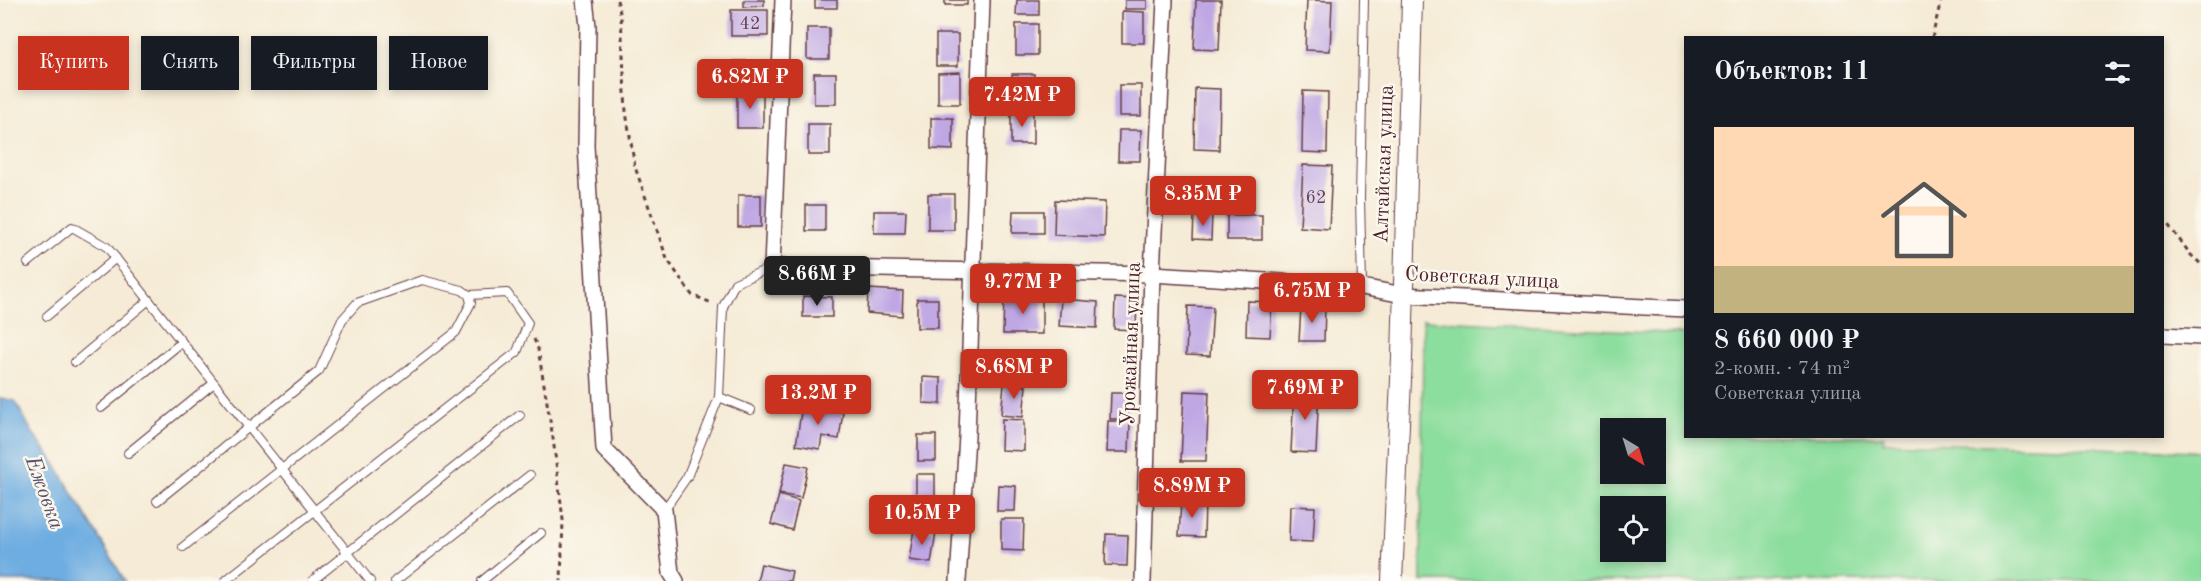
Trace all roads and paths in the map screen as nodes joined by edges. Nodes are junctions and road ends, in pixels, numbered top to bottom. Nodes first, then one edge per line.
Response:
1 (585, 0) edge
2 (617, 0) edge
3 (783, 0) edge
4 (982, 0) edge
5 (1165, 0) edge
6 (1364, 0) edge
7 (1412, 0) edge
8 (1941, 0) edge
9 (1932, 36) edge
10 (2164, 219) edge
11 (116, 258) junction
12 (28, 263) dead end
13 (2201, 264) edge
14 (772, 267) junction
15 (973, 270) junction
16 (1152, 274) junction
17 (1362, 287) junction
18 (469, 295) junction
19 (1403, 295) junction
20 (149, 300) junction
21 (723, 307) junction
22 (1684, 309) edge
23 (47, 316) dead end
24 (528, 323) junction
25 (2164, 335) edge
26 (2201, 337) edge
27 (182, 342) junction
28 (75, 362) dead end
29 (214, 383) junction
30 (719, 397) junction
31 (101, 408) dead end
32 (751, 410) dead end
33 (520, 414) dead end
34 (249, 428) junction
35 (128, 453) dead end
36 (281, 468) junction
37 (530, 475) dead end
38 (157, 501) dead end
39 (314, 510) junction
40 (664, 510) junction
41 (541, 533) dead end
42 (183, 547) dead end
43 (347, 552) junction
44 (225, 581) edge
45 (312, 581) edge
46 (370, 581) edge
47 (394, 581) edge
48 (482, 581) edge
49 (561, 581) edge
50 (676, 581) edge
51 (958, 581) edge
52 (1143, 581) edge
53 (1392, 581) edge

1 - 40 street
2 - 21 path
3 - 14 street
4 - 15 street
5 - 16 street, Урожайная улица
6 - 17 lane
7 - 19 main road, Алтайская улица
8 - 9 path
10 - 13 path
11 - 12 lane
11 - 20 lane
11 - 23 lane
14 - 15 street, Советская улица
14 - 21 lane
15 - 16 street, Советская улица
15 - 51 street
16 - 17 street, Советская улица
16 - 52 street, Урожайная улица
17 - 19 street, Советская улица
18 - 24 lane
18 - 34 lane
18 - 36 lane
19 - 22 street, Советская улица
19 - 53 main road, Алтайская улица
20 - 27 lane
20 - 28 lane
21 - 30 lane
24 - 39 lane
24 - 49 path
25 - 26 street
27 - 29 lane
27 - 31 lane
29 - 34 lane
29 - 35 lane
30 - 32 lane
30 - 40 lane
33 - 43 lane
34 - 36 lane
34 - 38 lane
36 - 39 lane
36 - 42 lane
37 - 47 lane
39 - 43 lane
39 - 44 lane
40 - 50 street
41 - 48 lane
43 - 45 lane
43 - 46 lane

